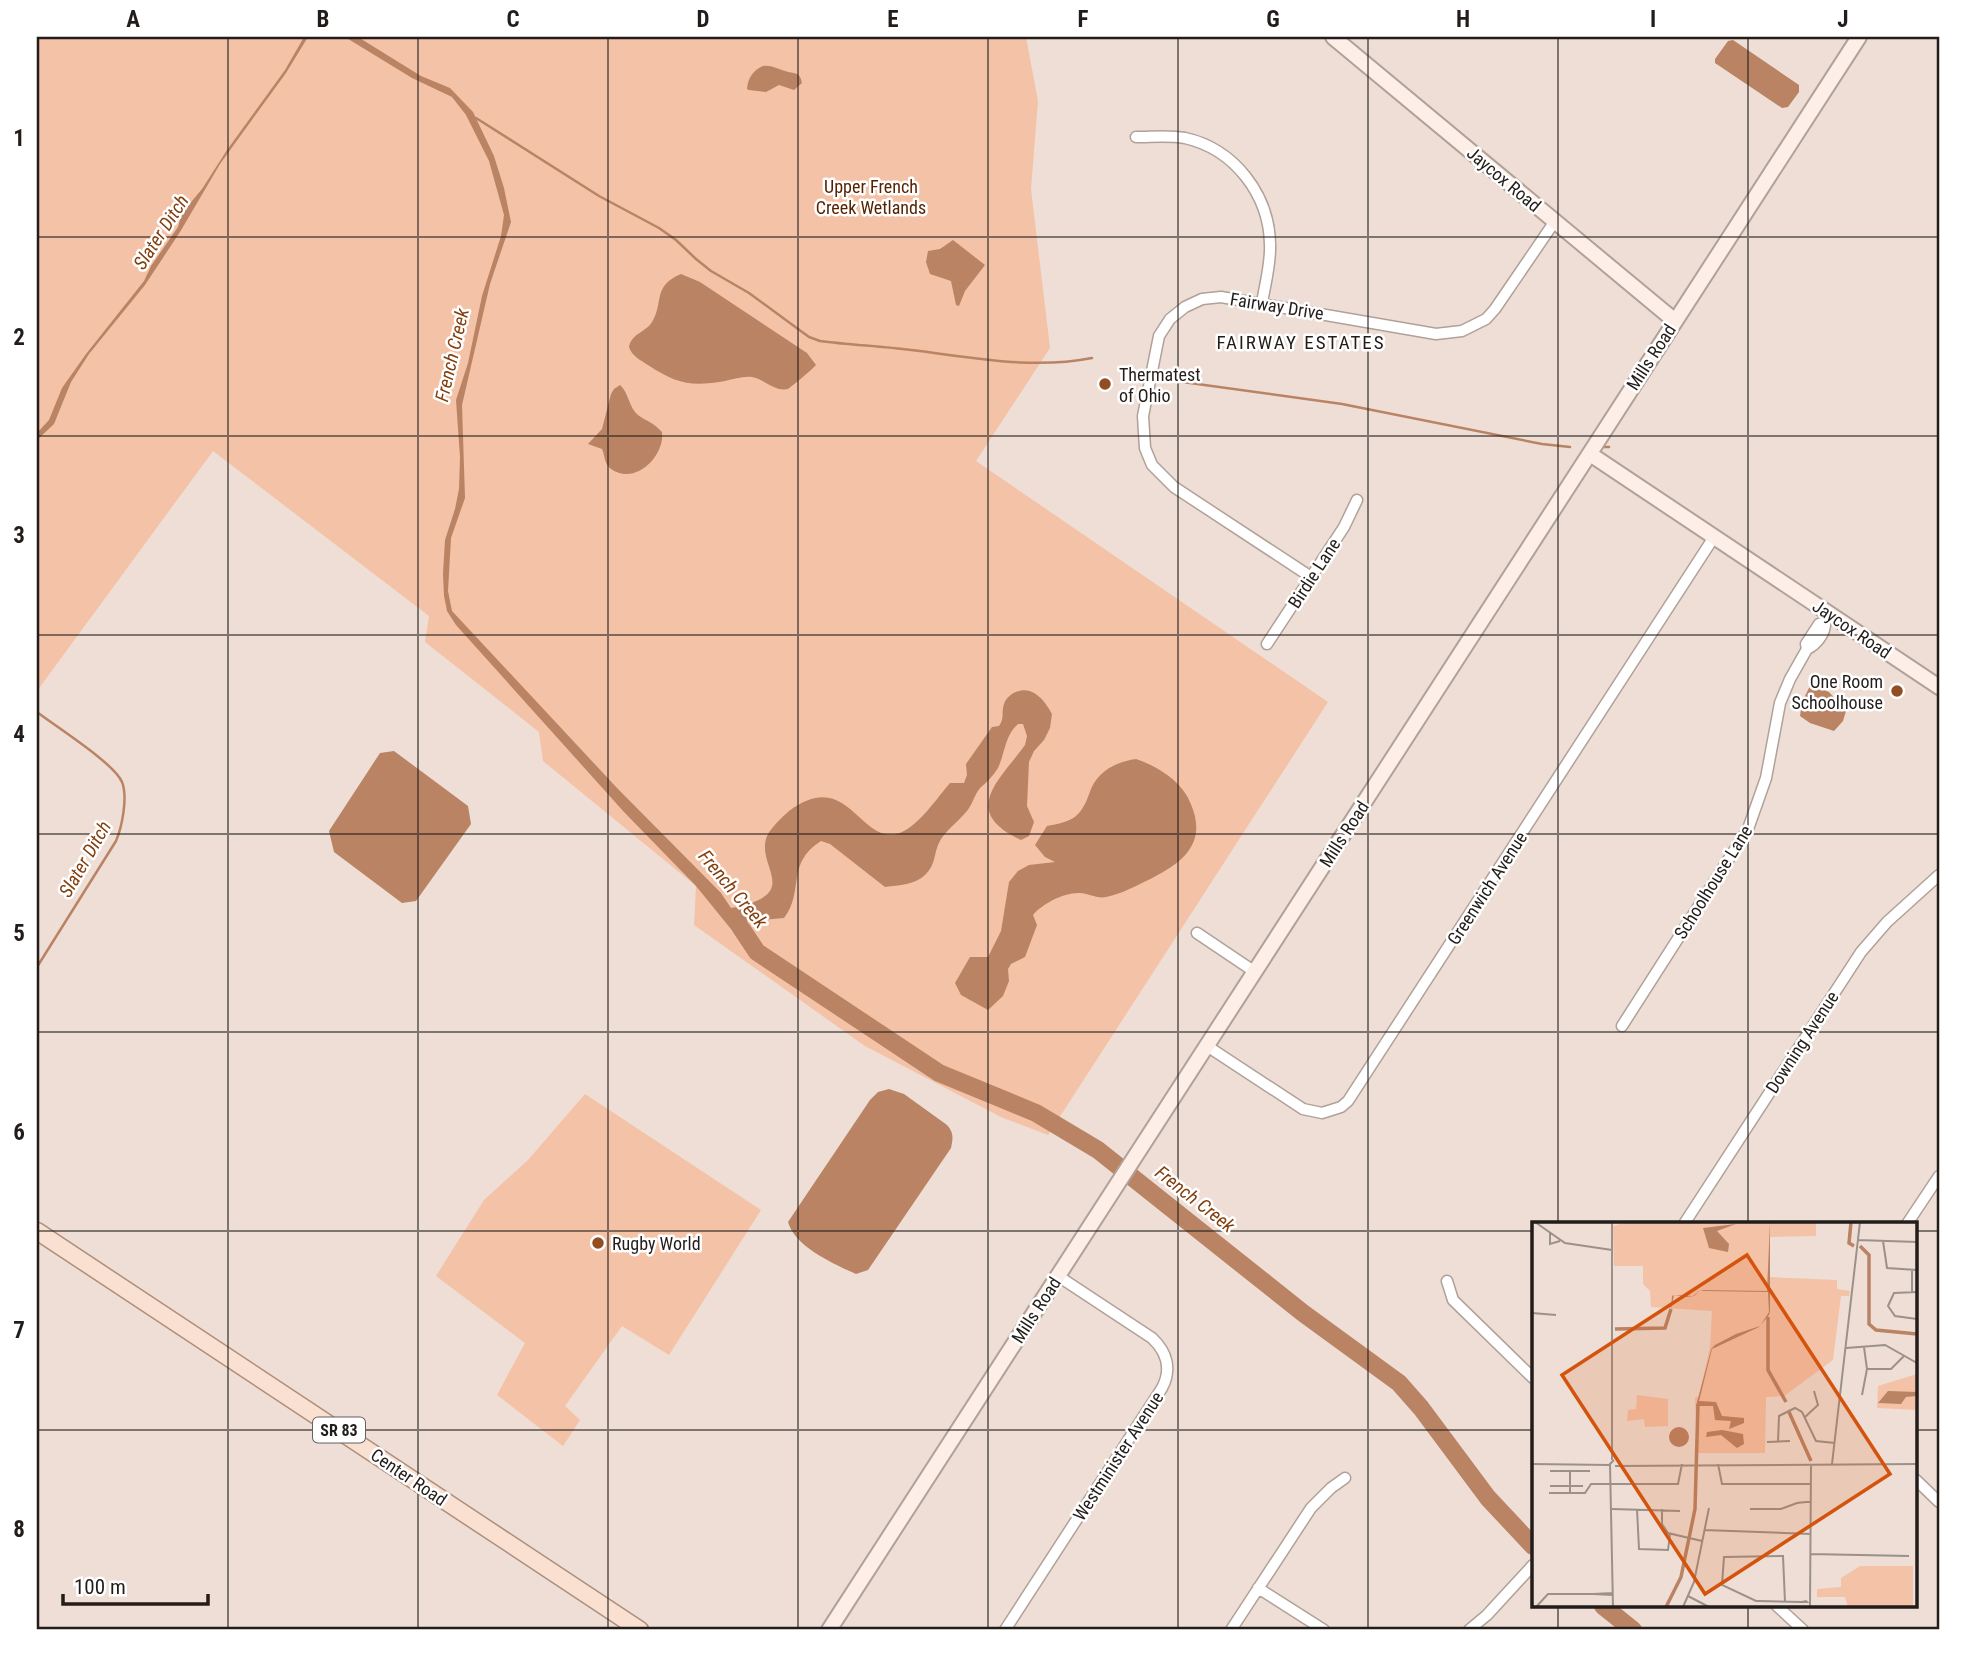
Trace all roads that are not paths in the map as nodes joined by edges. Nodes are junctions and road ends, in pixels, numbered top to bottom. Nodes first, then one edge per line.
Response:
1 (1333, 37) edge
2 (1859, 37) edge
3 (1136, 137) dead end
4 (1555, 221) junction
5 (1262, 303) junction
6 (1675, 321) junction
7 (1590, 454) junction
8 (1357, 500) dead end
9 (1714, 537) junction
10 (1311, 577) junction
11 (1827, 618) junction
12 (1268, 644) dead end
13 (1939, 687) edge
14 (1939, 874) edge
15 (1197, 933) dead end
16 (1255, 972) junction
17 (1622, 1026) dead end
18 (1207, 1046) junction
19 (1939, 1176) edge
20 (1685, 1222) edge
21 (1908, 1222) edge
22 (37, 1231) edge
23 (1058, 1276) junction
24 (1447, 1281) dead end
25 (1532, 1377) edge
26 (1345, 1478) dead end
27 (1916, 1480) edge
28 (1939, 1502) edge
29 (1532, 1566) edge
30 (1258, 1588) junction
31 (1779, 1608) edge
32 (640, 1630) edge
33 (829, 1630) edge
34 (1005, 1630) edge
35 (1231, 1630) edge
36 (1324, 1630) edge
37 (1469, 1630) edge
38 (1803, 1630) edge

1 - 4 street, Jaycox Road
2 - 6 street, Mills Road
3 - 5 street
4 - 5 street, Fairway Drive
4 - 6 street, Jaycox Road
5 - 10 street, Fairway Drive
6 - 7 street, Mills Road
7 - 9 street, Jaycox Road
7 - 16 street, Mills Road
8 - 10 street, Birdie Lane
9 - 11 street, Jaycox Road
9 - 18 street, Greenwich Avenue
10 - 12 street, Birdie Lane
11 - 13 street, Jaycox Road
11 - 17 street, Schoolhouse Lane
14 - 20 street, Downing Avenue
15 - 16 street
16 - 18 street, Mills Road
18 - 23 street, Mills Road
19 - 21 street
22 - 32 main road, Center Road / SR 83
23 - 33 street, Mills Road
23 - 34 street, Westminister Avenue
24 - 25 street
26 - 30 street
27 - 28 street
29 - 37 street
30 - 35 street
30 - 36 street
31 - 38 street

